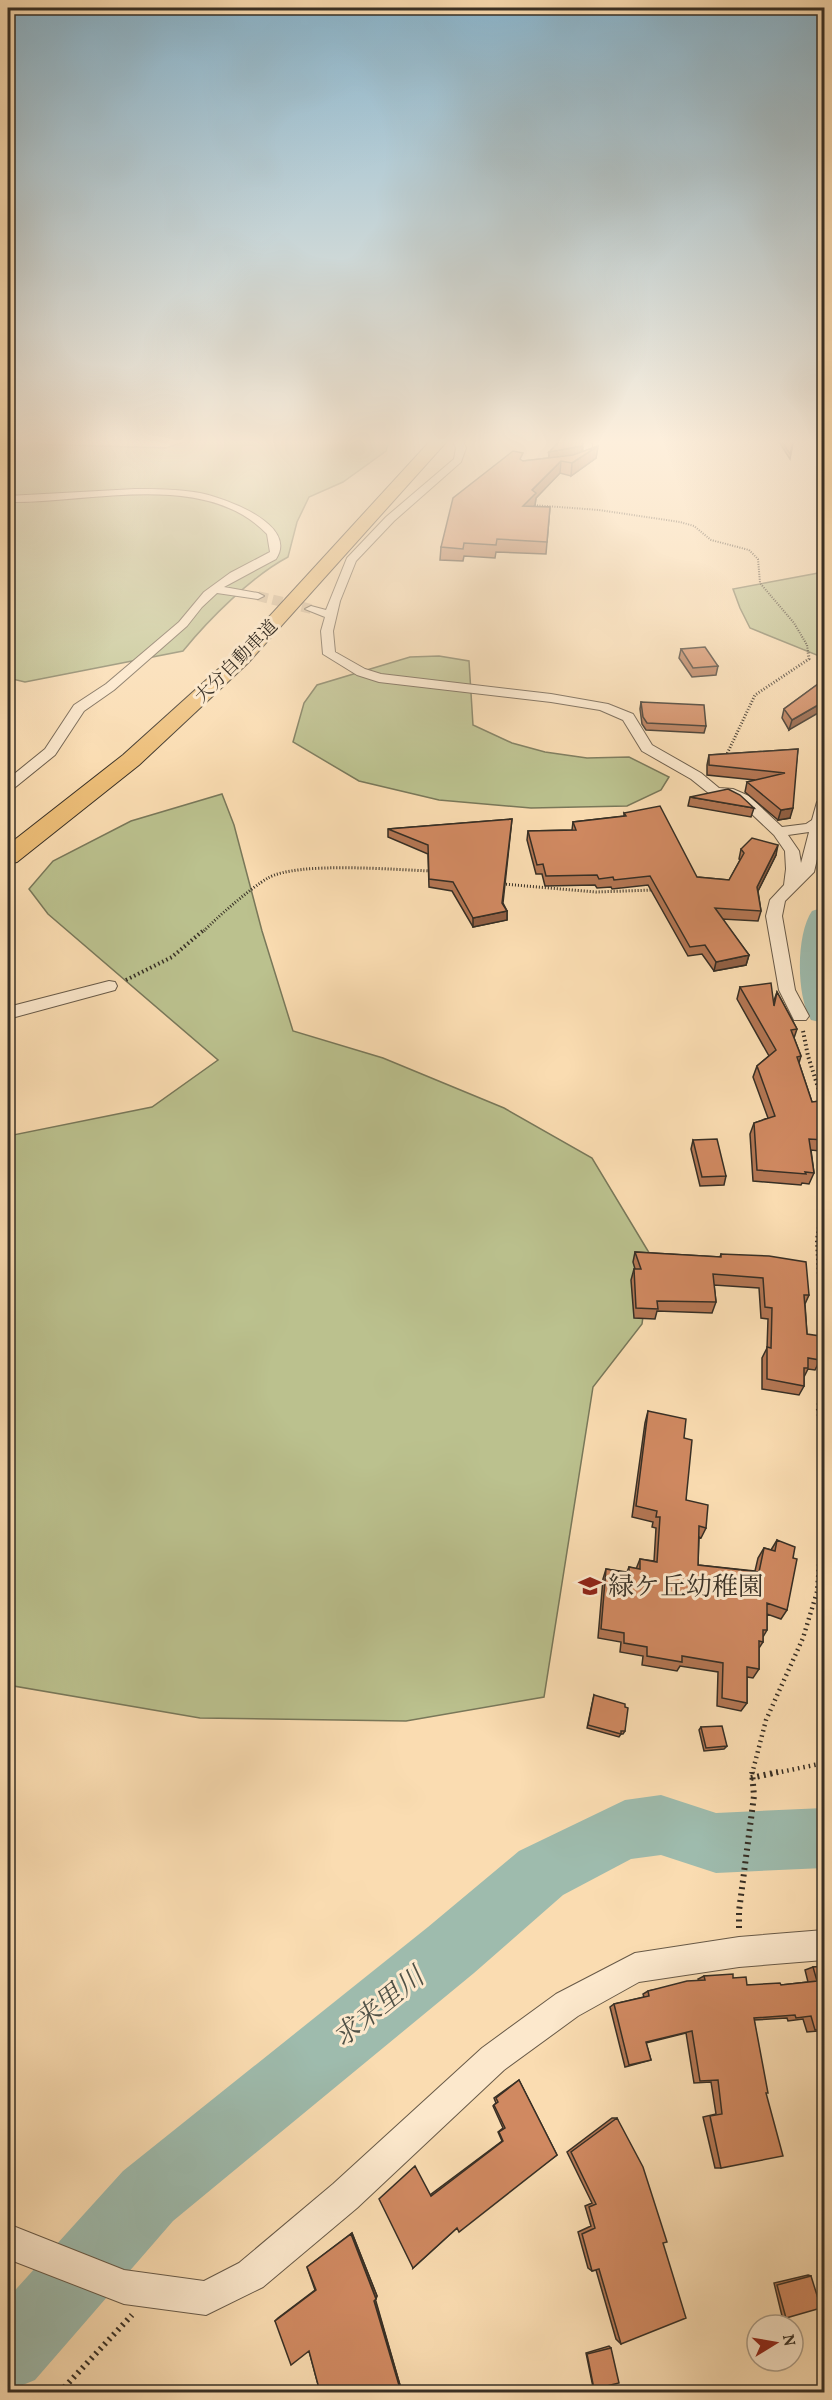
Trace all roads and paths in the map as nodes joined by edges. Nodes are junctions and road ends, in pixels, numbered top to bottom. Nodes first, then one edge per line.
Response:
1 (275, 551) edge
2 (327, 551) edge
3 (339, 551) edge
4 (360, 551) edge
5 (750, 551) edge
6 (215, 589) junction
7 (258, 596) tunnel mouth
8 (311, 609) tunnel mouth
9 (330, 615) junction
10 (726, 759) edge
11 (8, 786) edge
12 (825, 802) edge
13 (819, 822) junction
14 (779, 832) junction
15 (8, 834) edge
16 (8, 857) edge
17 (441, 872) edge
18 (494, 883) edge
19 (792, 885) junction
20 (662, 889) edge
21 (109, 987) joint
22 (8, 1013) edge
23 (800, 1016) joint
24 (825, 1106) edge
25 (825, 1193) edge
26 (825, 1317) edge
27 (825, 1382) edge
28 (825, 1489) edge
29 (825, 1498) edge
30 (825, 1763) edge
31 (751, 1778) junction
32 (739, 1911) dead end
33 (825, 1945) edge
34 (12, 2243) edge
35 (140, 2289) junction
36 (60, 2392) edge

1 - 6 street
2 - 15 highway, 大分自動車道
3 - 16 highway, 大分自動車道
4 - 9 street
5 - 10 path
6 - 7 street
6 - 11 street
8 - 9 street
9 - 14 street
12 - 13 street
13 - 14 street
13 - 19 street
14 - 19 street
17 - 21 path
18 - 20 path
19 - 23 street
21 - 22 street
23 - 24 path
25 - 26 path
27 - 28 path
29 - 31 path
30 - 31 path
31 - 32 path
33 - 35 street
34 - 35 street
35 - 36 path

